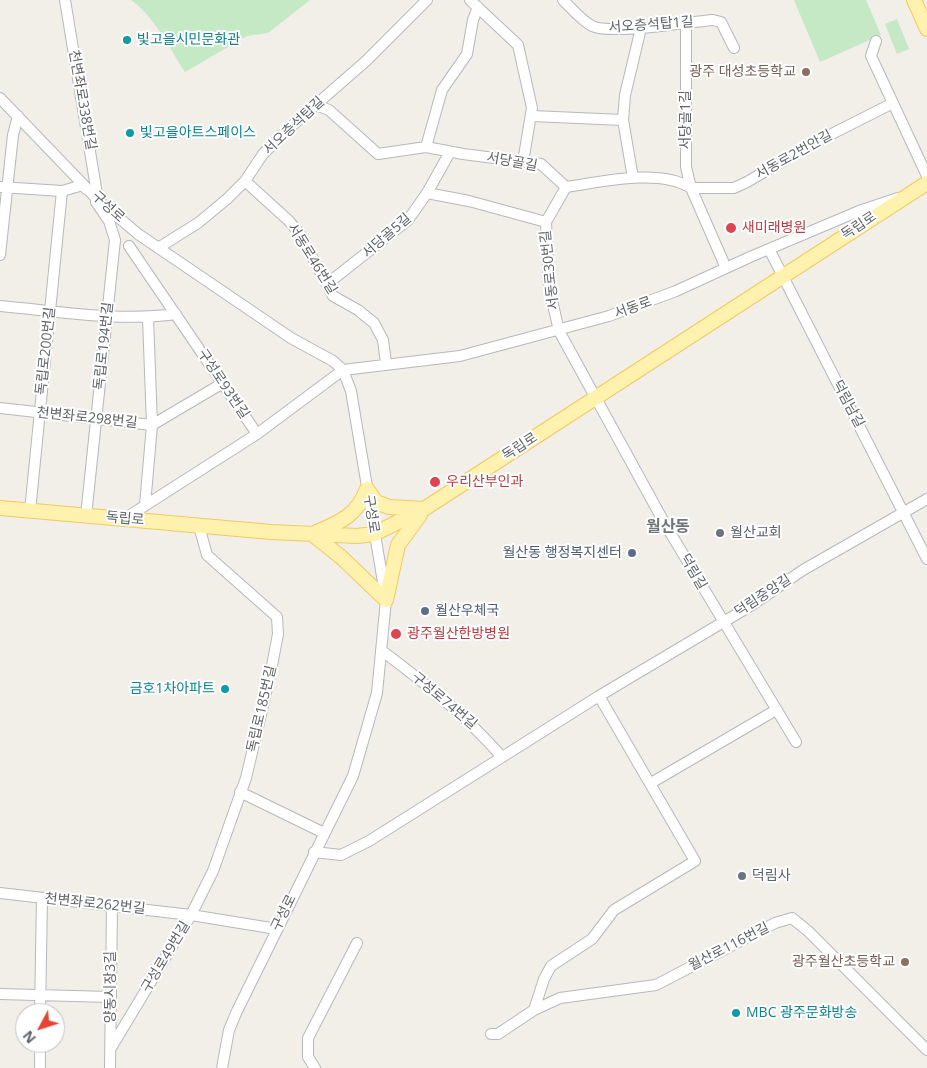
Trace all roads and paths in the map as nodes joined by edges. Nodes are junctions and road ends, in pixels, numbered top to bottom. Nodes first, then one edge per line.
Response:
1 (65, 0) edge
2 (427, 0) edge
3 (563, 0) edge
4 (914, 0) edge
5 (474, 4) edge
6 (686, 22) junction
7 (640, 28) junction
8 (927, 29) edge
9 (876, 41) dead end
10 (734, 48) dead end
11 (0, 98) edge
12 (893, 103) junction
13 (316, 104) junction
14 (18, 116) junction
15 (532, 116) junction
16 (623, 120) junction
17 (426, 147) junction
18 (450, 152) junction
19 (523, 162) junction
20 (927, 176) edge
21 (633, 178) junction
22 (245, 181) junction
23 (927, 183) edge
24 (83, 185) junction
25 (566, 187) junction
26 (4, 188) edge
27 (691, 188) junction
28 (62, 191) junction
29 (427, 193) junction
30 (908, 194) junction
31 (98, 200) junction
32 (546, 222) junction
33 (138, 234) junction
34 (129, 246) junction
35 (158, 248) junction
36 (114, 249) junction
37 (768, 249) junction
38 (0, 255) edge
39 (726, 268) junction
40 (783, 278) junction
41 (328, 284) junction
42 (0, 306) edge
43 (51, 310) junction
44 (176, 314) junction
45 (108, 316) junction
46 (148, 318) junction
47 (559, 331) junction
48 (386, 364) junction
49 (343, 370) junction
50 (223, 383) junction
51 (596, 399) junction
52 (0, 408) edge
53 (40, 413) junction
54 (96, 420) junction
55 (152, 425) junction
56 (257, 434) junction
57 (367, 489) junction
58 (927, 498) edge
59 (145, 505) junction
60 (0, 508) edge
61 (424, 509) junction
62 (30, 511) junction
63 (904, 512) junction
64 (86, 516) junction
65 (124, 520) junction
66 (198, 526) junction
67 (312, 534) junction
68 (374, 534) junction
69 (927, 558) edge
70 (386, 600) junction
71 (722, 622) junction
72 (382, 650) junction
73 (599, 696) junction
74 (776, 710) junction
75 (796, 742) dead end
76 (502, 757) junction
77 (651, 783) junction
78 (240, 792) junction
79 (324, 833) junction
80 (314, 852) junction
81 (0, 893) edge
82 (42, 898) junction
83 (112, 906) junction
84 (191, 915) junction
85 (277, 929) junction
86 (357, 943) dead end
87 (0, 994) edge
88 (41, 995) junction
89 (110, 997) junction
90 (41, 1003) edge
91 (534, 1010) junction
92 (491, 1034) dead end
93 (111, 1048) junction
94 (927, 1050) edge
95 (40, 1053) edge
96 (40, 1068) edge
97 (110, 1068) edge
98 (222, 1068) edge
99 (315, 1068) edge

1 - 31 street, 천변좌로338번길
2 - 13 street, 서오층석탑길
3 - 7 street, 서오층석탑1길
4 - 8 main road
5 - 15 street
5 - 17 street
6 - 7 street, 서오층석탑1길
6 - 10 street, 서오층석탑1길
6 - 27 street, 서당골1길
7 - 16 street
9 - 12 street
11 - 14 street, 구성로
12 - 20 street
12 - 27 street, 서동로2번안길
13 - 17 street, 서당골길
13 - 22 street, 서오층석탑길
14 - 24 street, 구성로
14 - 26 street
15 - 16 street
15 - 19 street
16 - 21 street
17 - 18 street, 서당골길
18 - 19 street, 서당골길
18 - 29 street, 서당골5길
19 - 25 street, 서당골길
21 - 25 street
21 - 27 street
22 - 35 street, 서오층석탑길
22 - 41 street, 서동로46번길
23 - 30 main road, 독립로
24 - 28 street
24 - 31 street, 구성로
24 - 36 street, 독립로194번길
25 - 32 street, 서동로30번길
26 - 28 street
26 - 38 street
27 - 39 street
28 - 43 street, 독립로200번길
29 - 32 street, 서동로30번길
29 - 41 street, 서당골5길
30 - 37 street, 서동로
30 - 40 main road, 독립로
31 - 33 street, 구성로
32 - 47 street, 서동로30번길
33 - 34 street
33 - 35 street, 구성로
34 - 36 street
34 - 44 street, 구성로93번길
35 - 49 street, 구성로
36 - 45 street, 독립로194번길
37 - 39 street, 서동로
37 - 40 street, 덕림남길
39 - 47 street, 서동로
40 - 51 main road, 독립로
40 - 63 street, 덕림남길
41 - 48 street, 서동로46번길
42 - 43 street
43 - 45 street
43 - 53 street, 독립로200번길
44 - 46 street
44 - 50 street, 구성로93번길
45 - 46 street
45 - 54 street, 독립로194번길
46 - 55 street
47 - 48 street, 서동로
47 - 51 street, 서동로30번길
48 - 49 street, 서동로
49 - 56 street, 구성로93번길
49 - 57 street, 구성로
50 - 55 street, 천변좌로298번길
50 - 56 street, 구성로93번길
51 - 61 main road, 독립로
51 - 71 street, 덕림길
52 - 53 street, 천변좌로298번길
53 - 54 street, 천변좌로298번길
53 - 62 street, 독립로200번길
54 - 55 street, 천변좌로298번길
54 - 64 street, 독립로194번길
55 - 59 street
56 - 59 street
57 - 61 main road
57 - 67 main road
57 - 68 street, 구성로
58 - 63 street, 덕림중앙길
59 - 65 street
60 - 62 main road, 독립로
61 - 68 main road, 독립로
61 - 70 main road
62 - 64 main road, 독립로
63 - 69 street, 덕림남길
63 - 71 street, 덕림중앙길
64 - 65 main road, 독립로
65 - 66 main road, 독립로
66 - 67 main road, 독립로
66 - 78 street, 독립로185번길
67 - 68 main road, 독립로
67 - 70 main road
68 - 70 street, 구성로
70 - 72 street, 구성로
71 - 73 street, 덕림중앙길
71 - 74 street, 덕림길
72 - 76 street, 구성로74번길
72 - 79 street, 구성로
73 - 76 street, 덕림중앙길
73 - 77 street
74 - 75 street, 덕림길
74 - 77 street
76 - 80 street, 덕림중앙길
77 - 91 street
78 - 79 street
78 - 84 street, 독립로185번길
79 - 80 street, 구성로
80 - 85 street, 구성로
81 - 82 street, 천변좌로262번길
82 - 83 street, 천변좌로262번길
82 - 88 street
83 - 84 street, 천변좌로262번길
83 - 89 street, 양동시장3길
84 - 85 street, 구성로49번길
84 - 93 street, 구성로49번길
85 - 98 street, 구성로
86 - 99 street
87 - 88 street
88 - 89 street
88 - 90 street
89 - 93 street, 양동시장3길
91 - 92 street, 월산로116번길
91 - 94 street, 월산로116번길
93 - 97 street, 양동시장3길
95 - 96 street

